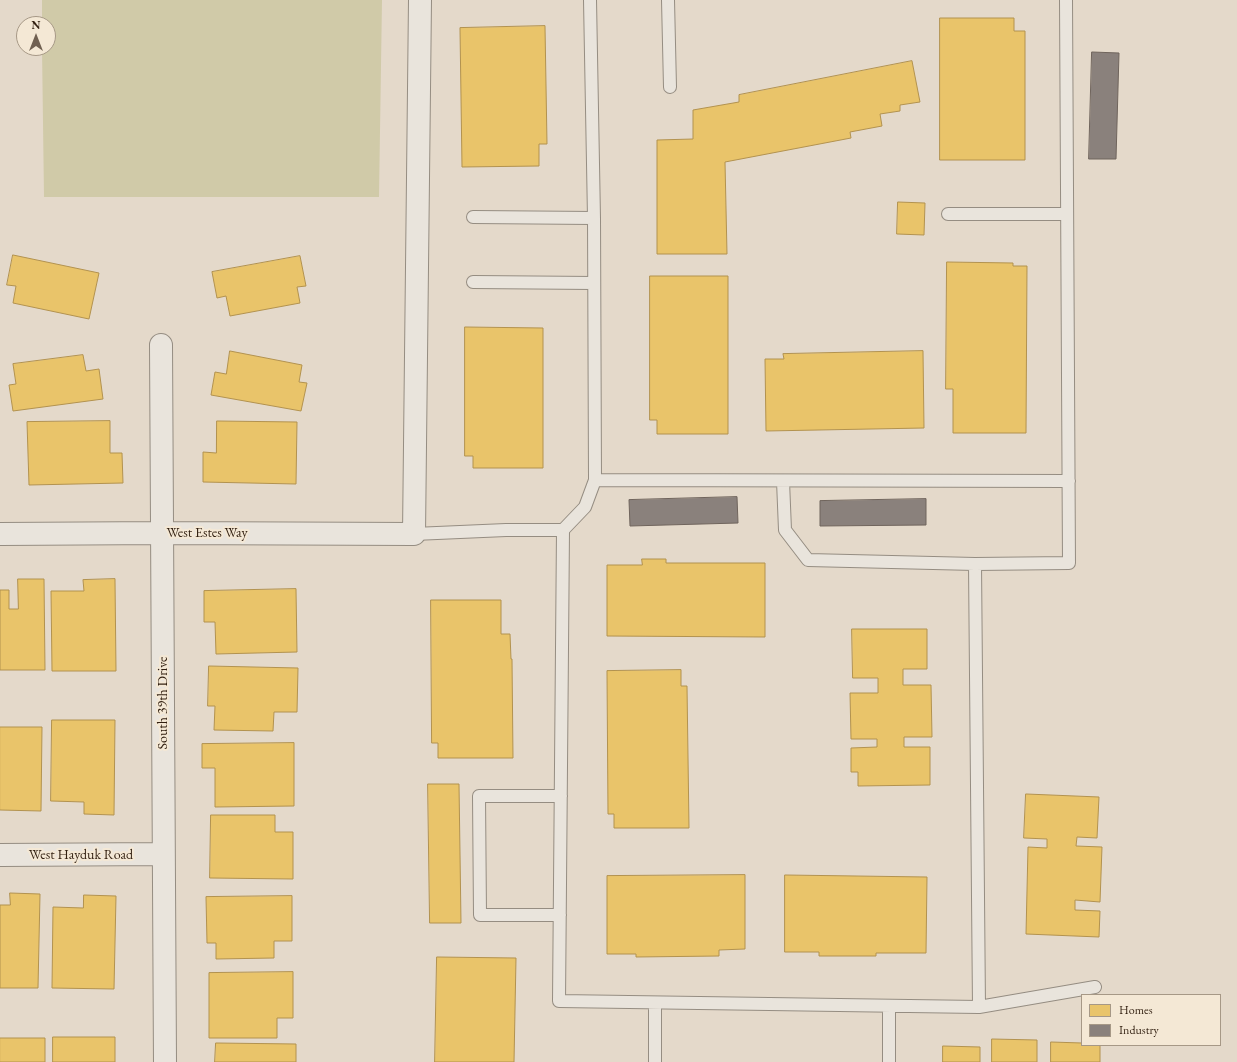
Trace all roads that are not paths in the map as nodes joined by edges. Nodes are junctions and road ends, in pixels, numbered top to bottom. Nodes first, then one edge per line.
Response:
1 (420, 0) edge
2 (590, 0) edge
3 (668, 0) edge
4 (1066, 0) edge
5 (670, 87) dead end
6 (948, 214) dead end
7 (1067, 214) junction
8 (473, 217) dead end
9 (594, 218) junction
10 (473, 282) dead end
11 (594, 283) junction
12 (161, 345) dead end
13 (595, 480) junction
14 (783, 481) junction
15 (1069, 482) junction
16 (563, 530) junction
17 (164, 533) junction
18 (0, 534) edge
19 (414, 534) junction
20 (975, 564) junction
21 (561, 796) junction
22 (163, 854) junction
23 (0, 855) edge
24 (560, 915) junction
25 (1095, 988) dead end
26 (655, 1003) junction
27 (889, 1006) junction
28 (979, 1007) junction
29 (165, 1062) edge
30 (655, 1062) edge
31 (889, 1062) edge

1 - 19 street
2 - 9 lane
3 - 5 lane
4 - 7 lane
6 - 7 lane
7 - 15 lane
8 - 9 lane
9 - 11 lane
10 - 11 lane
11 - 13 lane
12 - 17 street, South 39th Drive
13 - 14 lane
13 - 16 lane
14 - 15 lane
14 - 20 lane
15 - 20 lane
16 - 19 lane
16 - 21 lane
17 - 18 street, West Estes Way
17 - 19 street, West Estes Way
17 - 22 street, South 39th Drive
20 - 28 lane
21 - 24 lane
21 - 24 lane
22 - 23 street, West Hayduk Road
22 - 29 street, South 39th Drive
24 - 26 lane
25 - 28 lane
26 - 27 lane
26 - 30 lane
27 - 28 lane
27 - 31 lane

